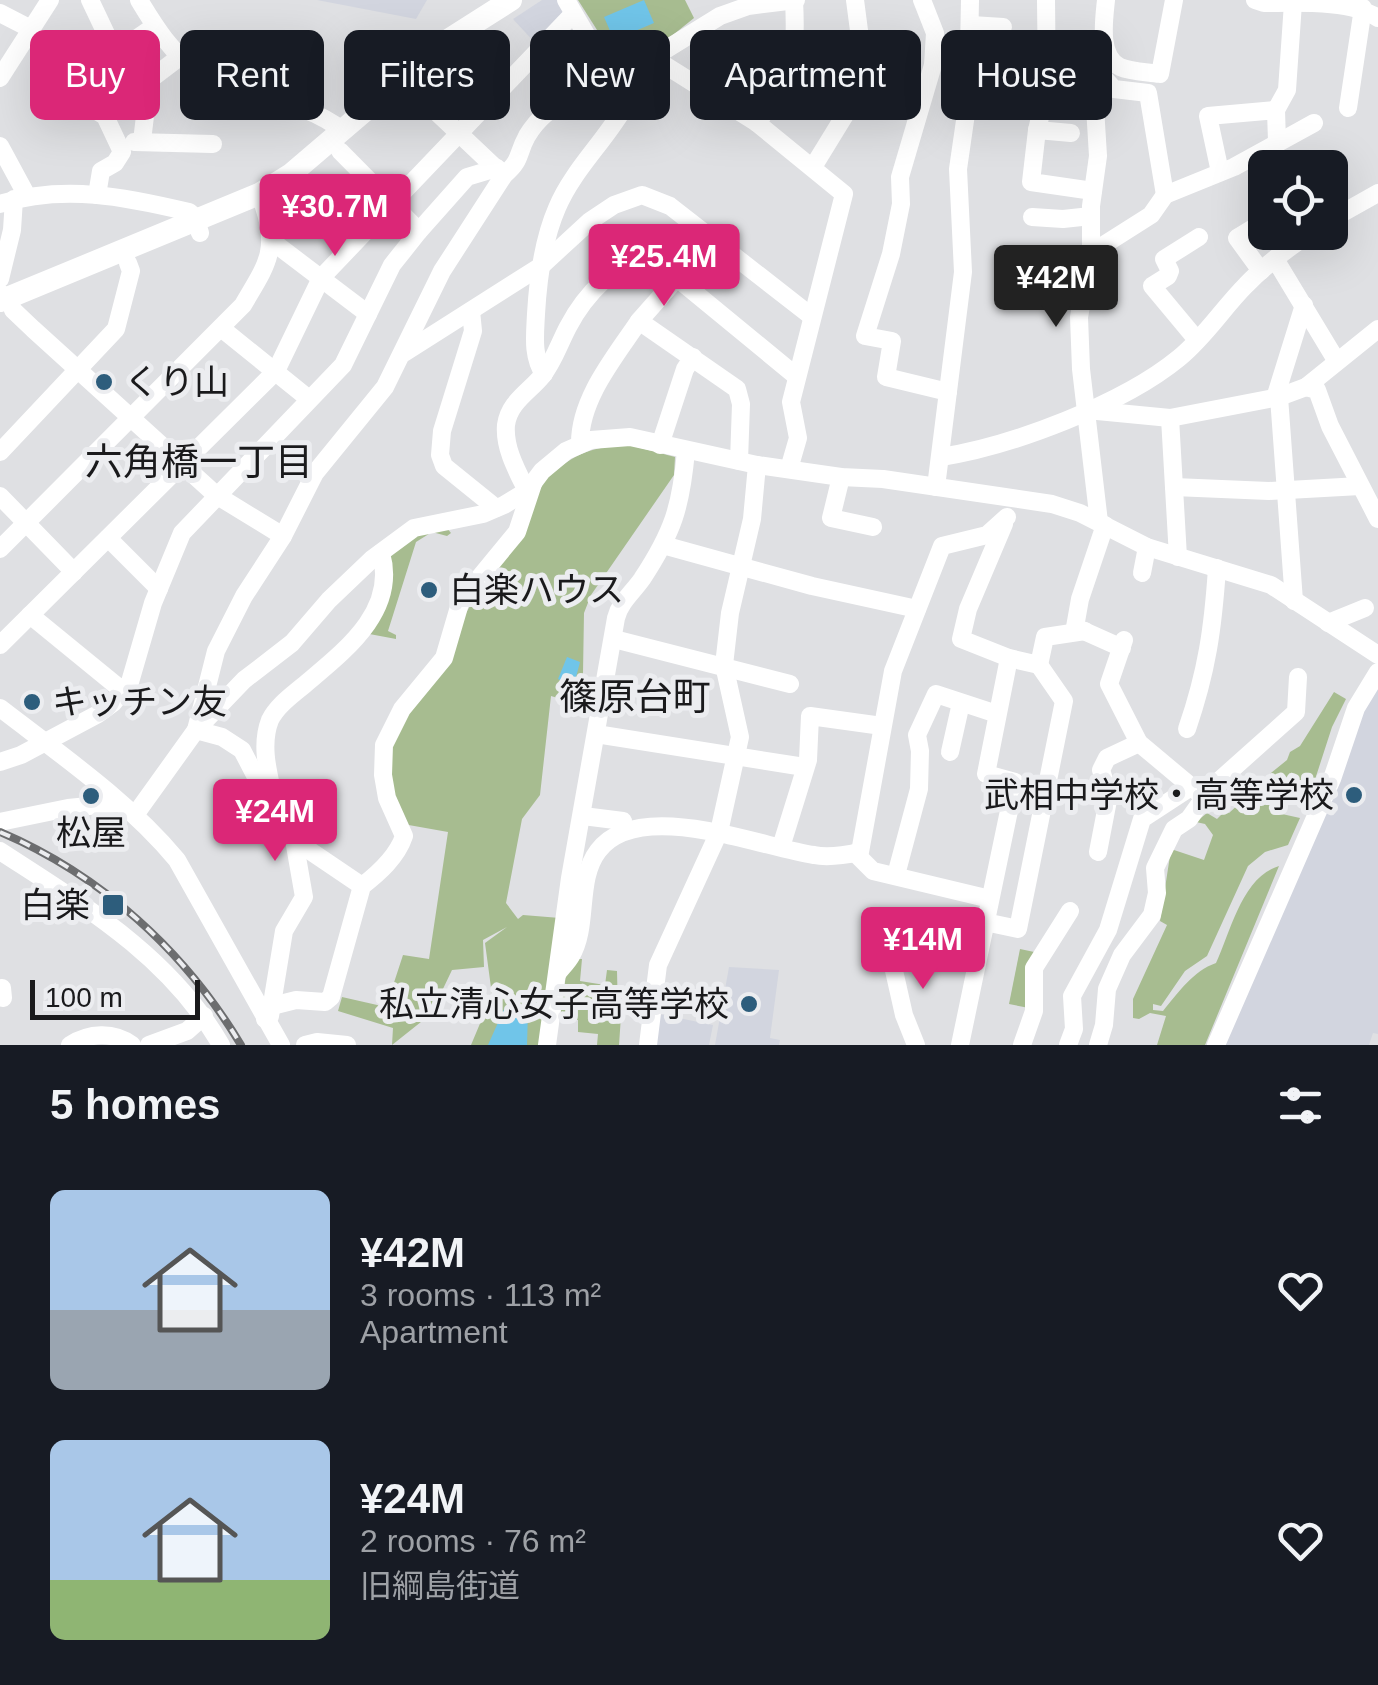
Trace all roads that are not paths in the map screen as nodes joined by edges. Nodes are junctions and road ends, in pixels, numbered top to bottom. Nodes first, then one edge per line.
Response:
1 (50, 0) edge
2 (90, 0) edge
3 (139, 0) edge
4 (511, 0) edge
5 (795, 0) edge
6 (855, 0) edge
7 (922, 0) edge
8 (970, 0) edge
9 (1046, 0) edge
10 (1106, 0) edge
11 (1174, 0) edge
12 (1255, 0) edge
13 (1294, 3) junction
14 (569, 7) edge
15 (1372, 10) edge
16 (0, 14) edge
17 (479, 24) junction
18 (155, 26) junction
19 (971, 26) junction
20 (1003, 26) dead end
21 (29, 28) junction
22 (103, 30) edge
23 (149, 30) edge
24 (474, 30) edge
25 (583, 30) edge
26 (971, 30) edge
27 (670, 46) edge
28 (180, 55) edge
29 (180, 57) edge
30 (941, 64) edge
31 (933, 65) junction
32 (160, 72) edge
33 (670, 76) edge
34 (0, 78) edge
35 (1348, 108) dead end
36 (1276, 110) junction
37 (105, 120) edge
38 (145, 120) edge
39 (318, 120) edge
40 (370, 120) edge
41 (444, 120) edge
42 (544, 120) edge
43 (616, 120) edge
44 (963, 120) edge
45 (1314, 123) dead end
46 (757, 124) junction
47 (1037, 130) junction
48 (1071, 133) dead end
49 (459, 134) junction
50 (341, 141) junction
51 (142, 142) junction
52 (1277, 142) junction
53 (120, 144) junction
54 (213, 144) dead end
55 (0, 146) edge
56 (813, 167) junction
57 (500, 172) junction
58 (1220, 172) junction
59 (1093, 191) junction
60 (1378, 193) edge
61 (98, 194) junction
62 (1164, 195) junction
63 (14, 199) edge
64 (390, 204) junction
65 (264, 206) junction
66 (1348, 210) edge
67 (1090, 216) junction
68 (1032, 217) dead end
69 (198, 226) junction
70 (420, 232) junction
71 (1199, 237) dead end
72 (273, 242) junction
73 (1277, 253) edge
74 (1089, 259) junction
75 (1045, 262) dead end
76 (128, 263) junction
77 (541, 266) junction
78 (321, 278) junction
79 (677, 278) junction
80 (4, 299) edge
81 (1304, 306) junction
82 (471, 310) junction
83 (368, 314) junction
84 (812, 316) junction
85 (639, 321) junction
86 (221, 328) junction
87 (1378, 329) edge
88 (1197, 340) junction
89 (404, 352) junction
90 (693, 357) junction
91 (1336, 360) junction
92 (80, 370) junction
93 (276, 371) junction
94 (544, 374) junction
95 (796, 376) junction
96 (1306, 387) junction
97 (948, 392) junction
98 (1277, 398) junction
99 (309, 399) junction
100 (1086, 410) junction
101 (132, 418) junction
102 (1170, 418) junction
103 (580, 444) junction
104 (660, 445) junction
105 (686, 451) junction
106 (0, 452) edge
107 (941, 456) junction
108 (184, 463) junction
109 (748, 463) junction
110 (790, 469) junction
111 (841, 476) junction
112 (1174, 487) junction
113 (530, 488) junction
114 (936, 488) junction
115 (1286, 491) junction
116 (216, 495) junction
117 (0, 496) edge
118 (1371, 501) edge
119 (496, 508) junction
120 (1011, 509) junction
121 (26, 523) junction
122 (1102, 523) junction
123 (873, 527) dead end
124 (283, 536) junction
125 (108, 538) junction
126 (663, 545) junction
127 (1147, 547) junction
128 (0, 549) edge
129 (382, 554) junction
130 (1178, 558) junction
131 (742, 568) junction
132 (1217, 568) junction
133 (74, 572) junction
134 (1142, 573) dead end
135 (159, 589) junction
136 (1294, 601) junction
137 (1365, 608) dead end
138 (917, 610) junction
139 (30, 615) junction
140 (1328, 624) junction
141 (1085, 632) junction
142 (614, 639) junction
143 (0, 645) edge
144 (1378, 655) edge
145 (1009, 658) junction
146 (724, 665) junction
147 (1039, 665) junction
148 (1378, 672) edge
149 (1298, 678) dead end
150 (790, 684) dead end
151 (123, 691) junction
152 (961, 704) junction
153 (0, 708) edge
154 (998, 714) junction
155 (882, 726) junction
156 (1186, 729) dead end
157 (196, 730) junction
158 (596, 734) junction
159 (45, 742) junction
160 (1139, 743) junction
161 (950, 752) dead end
162 (735, 756) junction
163 (0, 762) edge
164 (798, 766) dead end
165 (1198, 792) junction
166 (118, 802) junction
167 (278, 814) junction
168 (135, 815) junction
169 (582, 816) junction
170 (623, 821) dead end
171 (0, 822) edge
172 (719, 832) junction
173 (294, 840) junction
174 (782, 847) junction
175 (0, 851) edge
176 (1098, 852) dead end
177 (856, 854) junction
178 (896, 875) junction
179 (362, 886) junction
180 (990, 899) junction
181 (1070, 911) dead end
182 (985, 922) junction
183 (886, 935) dead end
184 (557, 974) junction
185 (268, 1012) junction
186 (204, 1016) junction
187 (70, 1045) edge
188 (132, 1045) edge
189 (149, 1045) edge
190 (221, 1045) edge
191 (281, 1045) edge
192 (306, 1045) edge
193 (347, 1045) edge
194 (547, 1045) edge
195 (648, 1045) edge
196 (916, 1045) edge
197 (960, 1045) edge
198 (1022, 1045) edge
199 (1068, 1045) edge
200 (1098, 1045) edge
201 (1216, 1045) edge

1 - 21 street
2 - 22 street
3 - 18 street
4 - 17 main road
5 - 27 street
5 - 46 street
6 - 56 street
7 - 31 street
8 - 19 street
9 - 47 street
10 - 11 street
12 - 13 street
13 - 15 street
13 - 36 street
14 - 25 street
14 - 49 street
15 - 35 street
16 - 21 street
17 - 24 main road
17 - 50 main road
18 - 23 street
18 - 28 street
19 - 20 street
19 - 26 street
21 - 34 street
29 - 32 street
30 - 31 street
31 - 97 street
33 - 46 street
36 - 52 street
36 - 58 street
37 - 53 street
38 - 51 street
39 - 50 street
40 - 50 main road
41 - 49 street
42 - 57 street
43 - 77 street
44 - 97 street
45 - 52 street
46 - 56 street
47 - 48 street
47 - 59 street
49 - 57 street
49 - 64 street
50 - 64 street
50 - 65 main road
50 - 69 main road
51 - 53 street
51 - 54 street
52 - 58 street
53 - 61 street
55 - 63 street
56 - 84 street
57 - 70 street
57 - 89 street
58 - 62 street
59 - 62 street
59 - 67 street
60 - 66 street
61 - 63 street
61 - 69 street
62 - 74 street
63 - 80 street
64 - 70 street
64 - 78 street
65 - 69 main road
65 - 72 street
67 - 68 street
67 - 74 street
69 - 76 main road
69 - 80 main road
70 - 83 street
71 - 88 street
72 - 78 street
72 - 86 street
73 - 81 street
73 - 88 street
74 - 75 street
74 - 100 street
76 - 80 main road
76 - 92 street
77 - 82 street
77 - 84 street
77 - 94 street
78 - 83 street
78 - 93 street
79 - 85 street
79 - 94 street
79 - 95 street
80 - 92 street
81 - 91 street
81 - 98 street
82 - 89 street
82 - 119 street
83 - 99 street
84 - 95 street
85 - 90 street
85 - 103 street
86 - 93 street
86 - 101 street
87 - 91 street
88 - 100 street
89 - 124 street
90 - 104 street
90 - 109 street
91 - 96 street
92 - 101 street
92 - 106 street
93 - 99 street
93 - 108 street
94 - 113 street
95 - 110 street
96 - 98 street
96 - 118 street
97 - 107 street
98 - 102 street
98 - 115 street
99 - 116 street
100 - 102 street
100 - 107 street
100 - 122 street
101 - 108 street
101 - 121 street
102 - 112 street
103 - 104 street
103 - 113 street
104 - 105 street
105 - 109 street
105 - 126 street
107 - 114 street
108 - 116 street
108 - 125 street
109 - 110 street
109 - 131 street
110 - 111 street
111 - 114 street
111 - 123 street
112 - 115 street
112 - 130 street
113 - 119 street
113 - 179 street
114 - 120 street
115 - 118 street
115 - 136 street
116 - 124 street
116 - 135 street
117 - 121 street
119 - 129 street
120 - 122 street
120 - 138 street
120 - 145 street
121 - 128 street
121 - 133 street
122 - 127 street
122 - 141 street
124 - 157 street
125 - 133 street
125 - 135 street
126 - 131 street
126 - 142 street
127 - 130 street
127 - 134 street
129 - 157 street
129 - 167 street
130 - 132 street
131 - 138 street
131 - 146 street
132 - 136 street
132 - 156 street
133 - 139 street
135 - 151 street
136 - 140 street
137 - 140 street
138 - 155 street
139 - 143 street
139 - 151 street
140 - 144 street
141 - 147 street
141 - 160 street
142 - 146 street
142 - 158 street
145 - 147 street
145 - 154 street
146 - 150 street
146 - 162 street
147 - 182 street
148 - 201 street
149 - 165 street
151 - 159 street
152 - 154 street
152 - 161 street
152 - 178 street
153 - 159 street
154 - 180 street
155 - 174 street
155 - 177 street
157 - 167 street
157 - 168 street
158 - 162 street
158 - 169 street
159 - 163 street
159 - 166 street
160 - 165 street
160 - 176 street
162 - 164 street
162 - 172 street
165 - 199 street
165 - 200 street
166 - 168 street
166 - 171 street
167 - 173 street
168 - 185 street
169 - 170 street
169 - 184 street
172 - 174 street
172 - 184 street
172 - 195 street
173 - 179 street
173 - 185 street
174 - 177 street
175 - 186 street
177 - 178 street
178 - 180 street
179 - 185 street
180 - 182 street
181 - 198 street
182 - 197 street
183 - 196 street
184 - 194 street
185 - 191 street
186 - 189 street
186 - 190 street
187 - 188 street
192 - 193 street

